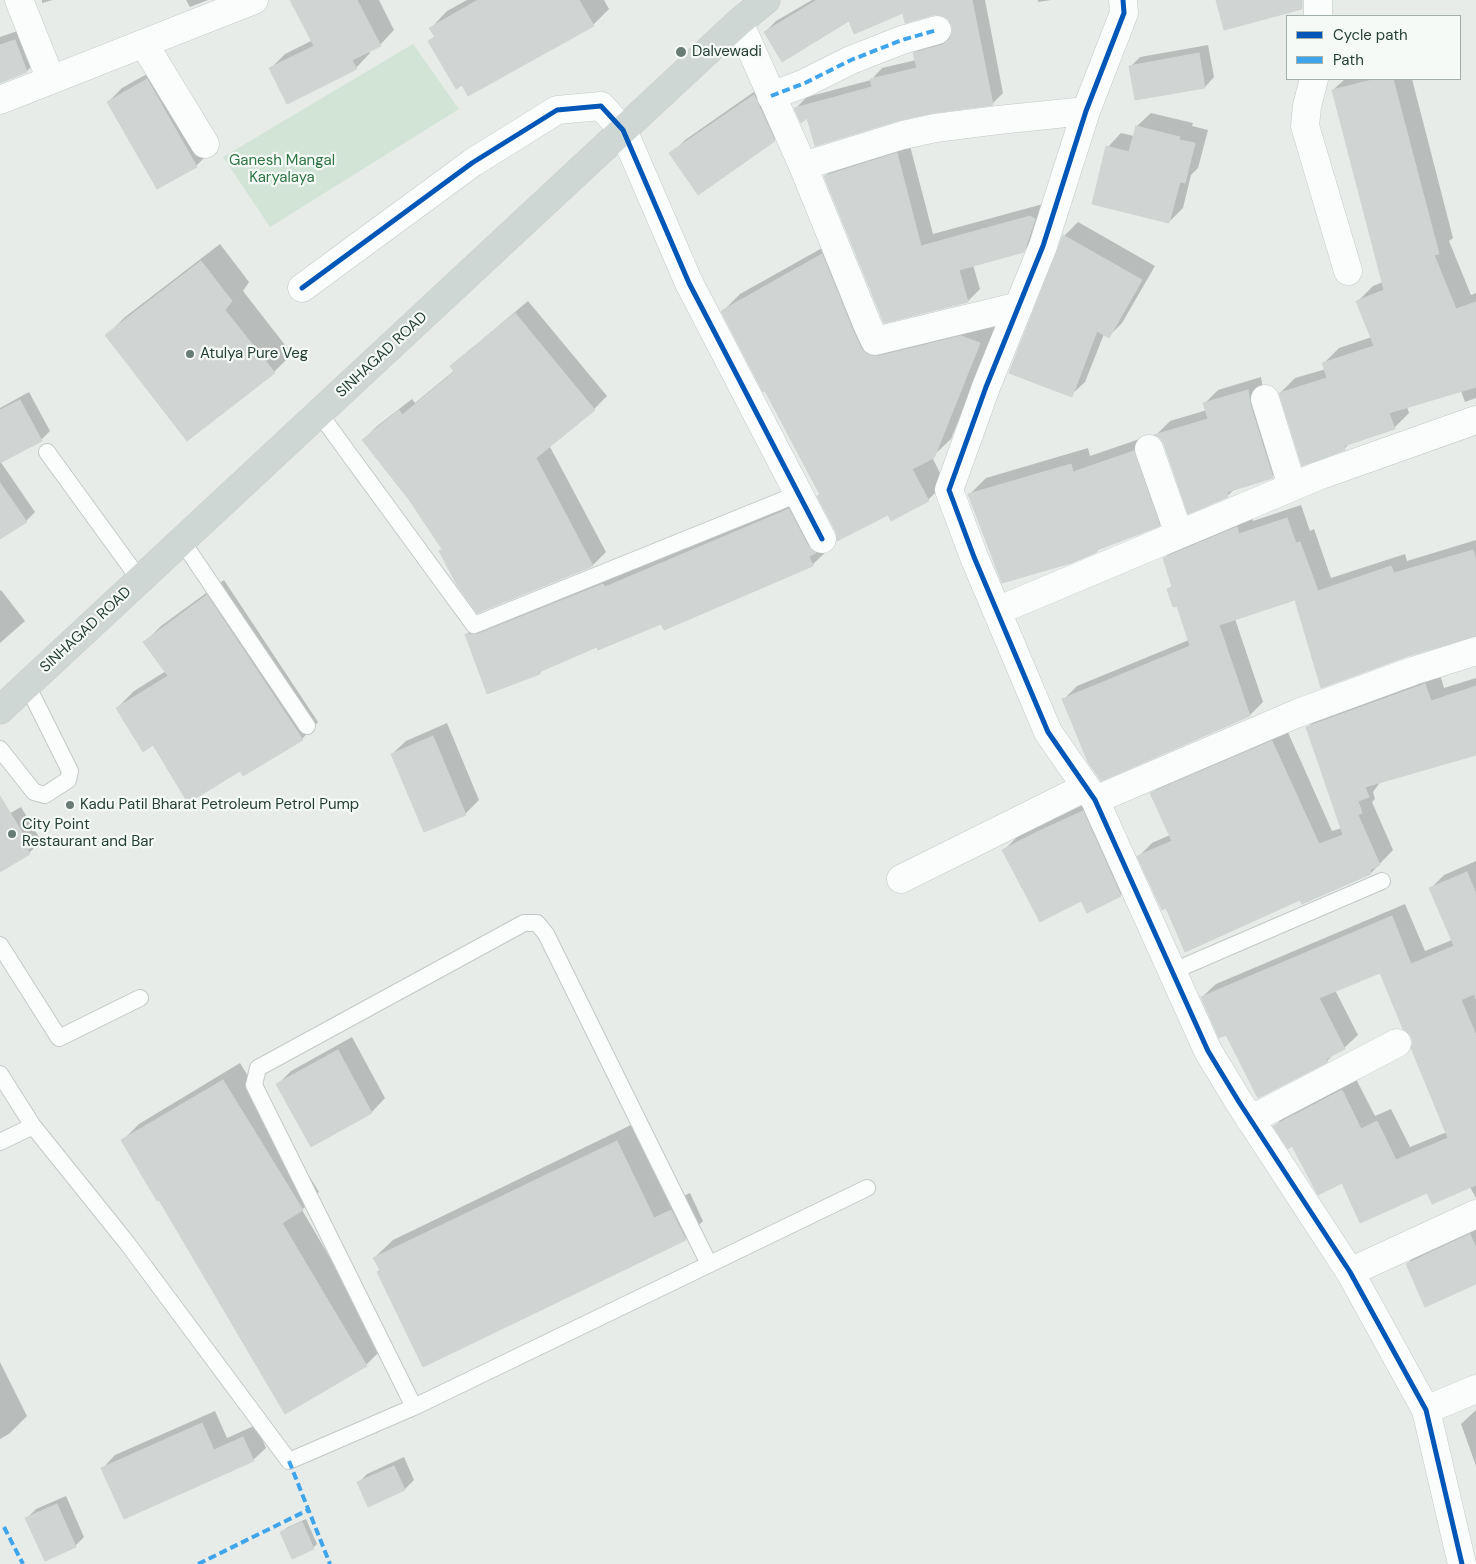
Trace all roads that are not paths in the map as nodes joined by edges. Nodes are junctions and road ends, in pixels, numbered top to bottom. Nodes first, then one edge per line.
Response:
1 (19, 0) edge
2 (254, 0) edge
3 (1123, 0) edge
4 (1318, 0) edge
5 (752, 8) edge
6 (1318, 15) edge
7 (937, 30) dead end
8 (144, 44) junction
9 (51, 80) junction
10 (1314, 80) edge
11 (772, 96) junction
12 (0, 100) edge
13 (1086, 111) junction
14 (623, 130) junction
15 (204, 144) dead end
16 (803, 166) junction
17 (1348, 272) dead end
18 (302, 288) dead end
19 (1019, 306) junction
20 (1265, 398) dead end
21 (319, 413) junction
22 (1476, 420) edge
23 (1150, 449) dead end
24 (47, 452) dead end
25 (1292, 486) junction
26 (798, 494) junction
27 (1178, 534) junction
28 (822, 539) dead end
29 (182, 541) junction
30 (140, 580) junction
31 (998, 611) junction
32 (1476, 651) edge
33 (27, 686) junction
34 (0, 710) edge
35 (306, 726) dead end
36 (0, 749) edge
37 (1090, 794) junction
38 (901, 879) dead end
39 (1382, 881) dead end
40 (0, 945) edge
41 (1172, 972) junction
42 (140, 998) dead end
43 (1397, 1043) dead end
44 (0, 1074) edge
45 (1250, 1120) junction
46 (33, 1126) junction
47 (0, 1142) edge
48 (866, 1188) dead end
49 (1476, 1214) edge
50 (709, 1264) junction
51 (1350, 1272) junction
52 (1476, 1389) edge
53 (414, 1407) junction
54 (1426, 1410) junction
55 (1462, 1564) edge

1 - 9 street
2 - 8 street
3 - 13 street
4 - 6 street
5 - 11 street
5 - 14 main road, SINHAGAD ROAD
7 - 11 street
8 - 9 street
8 - 15 street
9 - 12 street
10 - 17 street
11 - 16 street
13 - 16 street
13 - 19 street
14 - 18 street
14 - 21 main road, SINHAGAD ROAD
14 - 26 street
16 - 19 street
19 - 31 street
20 - 25 street
21 - 26 lane
21 - 29 main road, SINHAGAD ROAD
22 - 25 street
23 - 27 street
24 - 30 lane
25 - 27 street
26 - 28 street
27 - 31 street
29 - 30 main road, SINHAGAD ROAD
29 - 35 lane
30 - 33 main road, SINHAGAD ROAD
31 - 37 street
32 - 37 street
33 - 34 main road, SINHAGAD ROAD
33 - 36 lane
37 - 38 street
37 - 41 street
39 - 41 lane
40 - 42 lane
41 - 45 street
43 - 45 street
44 - 46 lane
45 - 51 street
46 - 47 lane
46 - 53 lane
48 - 50 lane
49 - 51 street
50 - 53 lane
50 - 53 lane
51 - 54 street
52 - 54 street
54 - 55 street

